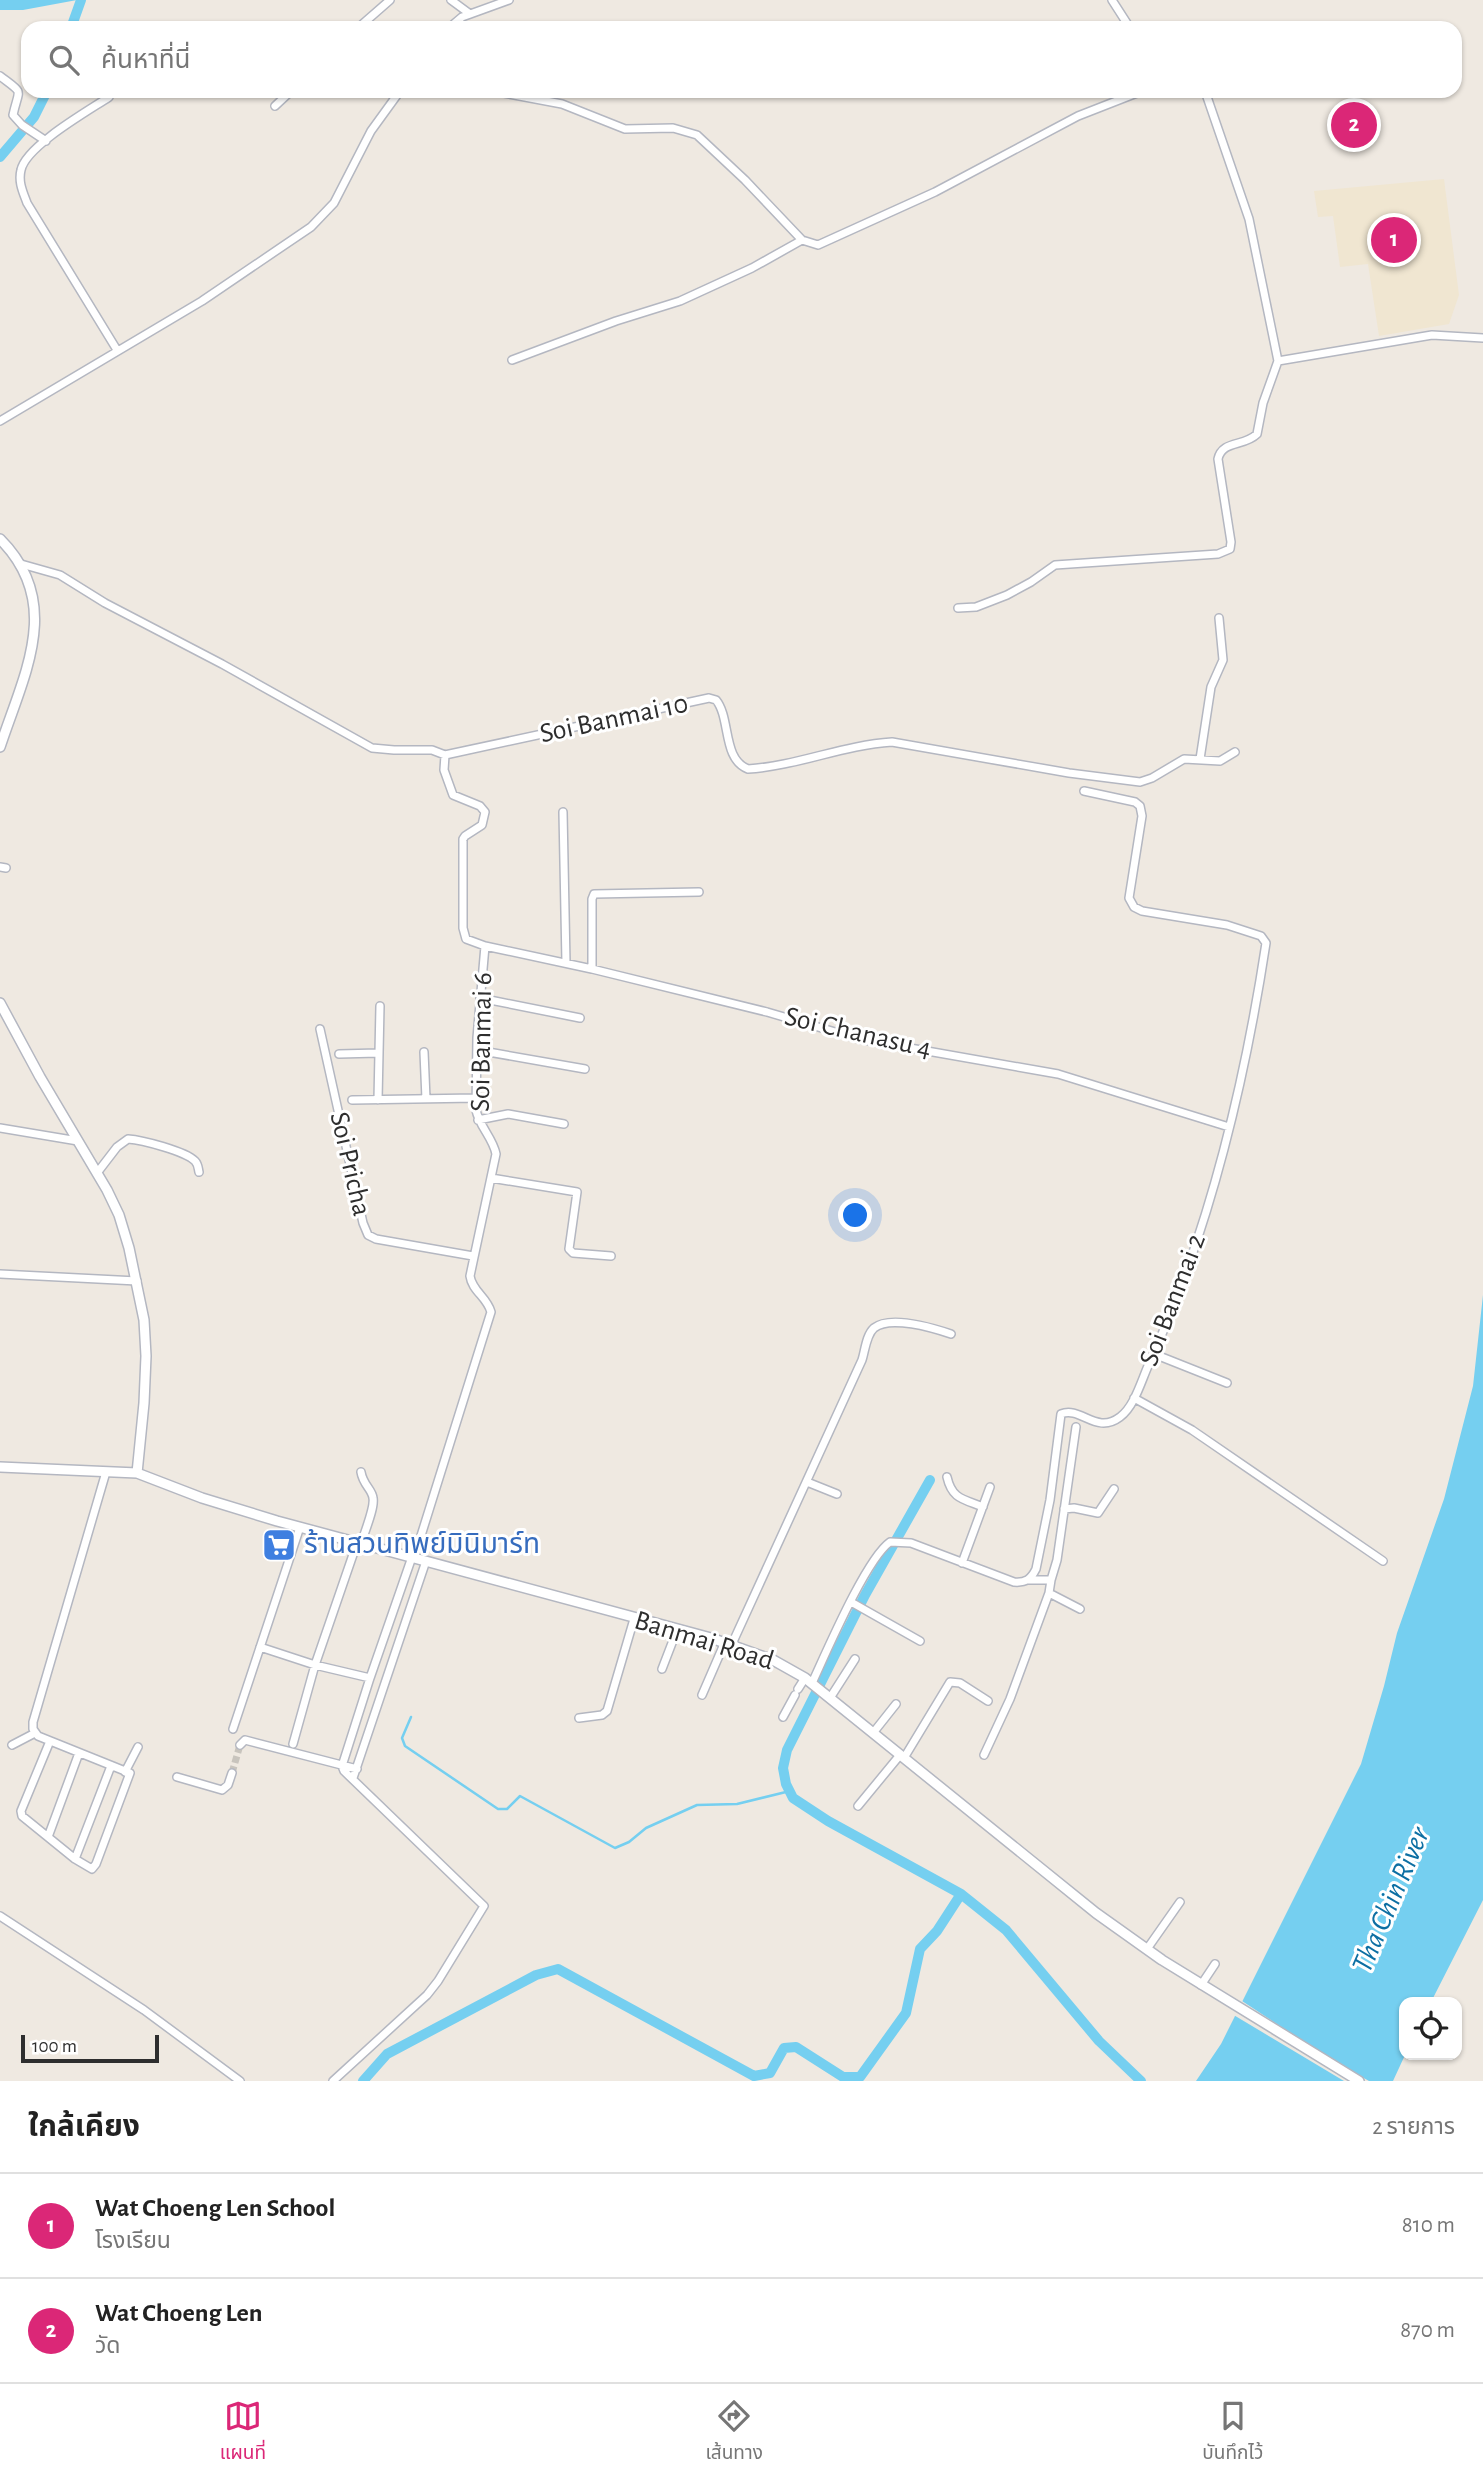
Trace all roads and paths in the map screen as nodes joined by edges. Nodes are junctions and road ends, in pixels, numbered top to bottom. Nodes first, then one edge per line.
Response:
1 (390, 0) edge
2 (451, 0) edge
3 (509, 0) edge
4 (1112, 0) edge
5 (470, 14) junction
6 (366, 21) edge
7 (457, 21) edge
8 (1126, 21) edge
9 (0, 76) edge
10 (107, 98) edge
11 (284, 98) edge
12 (395, 98) edge
13 (530, 98) edge
14 (1124, 98) edge
15 (1207, 98) edge
16 (275, 106) dead end
17 (46, 141) junction
18 (802, 240) junction
19 (1483, 338) edge
20 (117, 351) junction
21 (512, 360) dead end
22 (1278, 361) junction
23 (0, 421) edge
24 (0, 539) edge
25 (21, 565) junction
26 (958, 608) dead end
27 (1219, 618) dead end
28 (0, 747) edge
29 (1235, 752) dead end
30 (445, 755) junction
31 (1200, 759) junction
32 (1084, 791) dead end
33 (563, 812) dead end
34 (699, 892) dead end
35 (485, 946) junction
36 (566, 963) junction
37 (592, 969) junction
38 (480, 998) junction
39 (0, 1003) edge
40 (380, 1006) dead end
41 (580, 1018) dead end
42 (320, 1029) dead end
43 (477, 1050) junction
44 (424, 1052) dead end
45 (378, 1053) junction
46 (339, 1054) dead end
47 (585, 1069) dead end
48 (476, 1098) junction
49 (426, 1099) junction
50 (352, 1100) dead end
51 (378, 1100) junction
52 (478, 1120) junction
53 (564, 1124) dead end
54 (1229, 1127) junction
55 (0, 1128) edge
56 (78, 1141) junction
57 (199, 1172) dead end
58 (97, 1173) junction
59 (491, 1178) junction
60 (473, 1256) junction
61 (611, 1256) dead end
62 (0, 1274) edge
63 (137, 1281) junction
64 (951, 1334) dead end
65 (1154, 1354) junction
66 (1227, 1383) dead end
67 (1134, 1398) junction
68 (1076, 1427) dead end
69 (0, 1467) edge
70 (106, 1472) junction
71 (361, 1472) dead end
72 (137, 1473) junction
73 (947, 1477) dead end
74 (807, 1482) junction
75 (990, 1487) dead end
76 (1114, 1489) dead end
77 (837, 1494) dead end
78 (983, 1507) junction
79 (1064, 1509) junction
80 (300, 1527) junction
81 (359, 1543) junction
82 (413, 1558) junction
83 (426, 1561) junction
84 (1383, 1561) dead end
85 (962, 1563) junction
86 (1028, 1580) junction
87 (1051, 1580) junction
88 (1049, 1593) junction
89 (851, 1602) junction
90 (1080, 1609) dead end
91 (634, 1619) junction
92 (677, 1630) junction
93 (920, 1641) dead end
94 (728, 1643) junction
95 (260, 1647) junction
96 (855, 1660) dead end
97 (316, 1665) junction
98 (662, 1669) dead end
99 (370, 1678) junction
100 (808, 1680) junction
101 (702, 1695) dead end
102 (830, 1698) junction
103 (988, 1701) dead end
104 (895, 1704) dead end
105 (783, 1717) dead end
106 (579, 1718) dead end
107 (233, 1728) dead end
108 (35, 1733) junction
109 (873, 1733) junction
110 (50, 1741) junction
111 (293, 1744) dead end
112 (12, 1745) dead end
113 (240, 1745) dead end
114 (138, 1747) dead end
115 (79, 1753) junction
116 (984, 1755) dead end
117 (902, 1757) junction
118 (111, 1766) junction
119 (342, 1766) junction
120 (357, 1769) junction
121 (125, 1772) junction
122 (232, 1773) dead end
123 (177, 1777) dead end
124 (353, 1778) junction
125 (858, 1806) dead end
126 (48, 1837) junction
127 (75, 1859) junction
128 (1180, 1902) dead end
129 (0, 1916) edge
130 (1147, 1949) junction
131 (1215, 1964) dead end
132 (1202, 1985) junction
133 (240, 2081) edge
134 (334, 2081) edge
135 (1359, 2081) edge

1 - 6 street
2 - 5 street
3 - 5 street
4 - 8 street
5 - 7 street
9 - 17 street
10 - 17 street
11 - 16 street
12 - 20 street
13 - 18 street
14 - 18 street
15 - 22 street
17 - 20 street
18 - 21 street
19 - 22 street
20 - 23 street
22 - 26 street
24 - 25 street
25 - 28 street
25 - 30 street, Soi Banmai 10
27 - 31 street
29 - 31 street, Soi Banmai 10
30 - 31 street, Soi Banmai 10
30 - 35 street, Soi Banmai 6
32 - 54 street, Soi Banmai 2
33 - 36 street
34 - 37 street
35 - 36 street, Soi Chanasu 4
35 - 38 street, Soi Banmai 6
36 - 37 street, Soi Chanasu 4
37 - 54 street, Soi Chanasu 4
38 - 41 street
38 - 43 street, Soi Banmai 6
39 - 56 street
40 - 45 street
42 - 60 street, Soi Pricha
43 - 47 street
43 - 48 street, Soi Banmai 6
44 - 49 street
45 - 46 street
45 - 51 street
48 - 49 street
48 - 52 street, Soi Banmai 6
49 - 51 street
50 - 51 street
52 - 53 street
52 - 59 street, Soi Banmai 6
54 - 65 street, Soi Banmai 2
55 - 56 street
56 - 58 street
57 - 58 street
58 - 63 street
59 - 60 street, Soi Banmai 6
59 - 61 street
60 - 82 street, Soi Banmai 6
62 - 63 street
63 - 72 street
64 - 74 street
65 - 66 street
65 - 67 street, Soi Banmai 2
67 - 84 street
67 - 86 street, Soi Banmai 2
68 - 79 street
69 - 70 street, Banmai Road
70 - 72 street, Banmai Road
70 - 108 street
71 - 81 street
72 - 80 street, Banmai Road
73 - 78 street
74 - 77 street
74 - 94 street
75 - 78 street
76 - 79 street
78 - 85 street
79 - 87 street
80 - 81 street, Banmai Road
80 - 95 street
81 - 82 street, Banmai Road
81 - 97 street
82 - 83 street, Banmai Road
82 - 99 street, Soi Banmai 6
83 - 91 street, Banmai Road
83 - 120 street
85 - 86 street
85 - 89 street
86 - 87 street
87 - 88 street
88 - 90 street
88 - 116 street
89 - 93 street
89 - 100 street
91 - 92 street, Banmai Road
91 - 106 street
92 - 94 street, Banmai Road
92 - 98 street
94 - 100 street, Banmai Road
94 - 101 street
95 - 97 street
95 - 107 street
96 - 102 street
97 - 99 street
97 - 111 street
99 - 119 street, Soi Banmai 6
100 - 102 street, Banmai Road
100 - 105 street
102 - 109 street, Banmai Road
103 - 117 street
104 - 109 street
108 - 110 street
108 - 112 street
109 - 117 street, Banmai Road
110 - 115 street
110 - 126 street
113 - 119 street
114 - 121 street
115 - 118 street
115 - 126 street
117 - 125 street
117 - 130 street, Banmai Road
118 - 121 street
118 - 127 street
119 - 120 street
119 - 124 street
120 - 124 street
121 - 127 street
122 - 123 street
124 - 134 street
126 - 127 street
128 - 130 street
129 - 133 street
130 - 132 street, Banmai Road
131 - 132 street
132 - 135 street, Banmai Road

